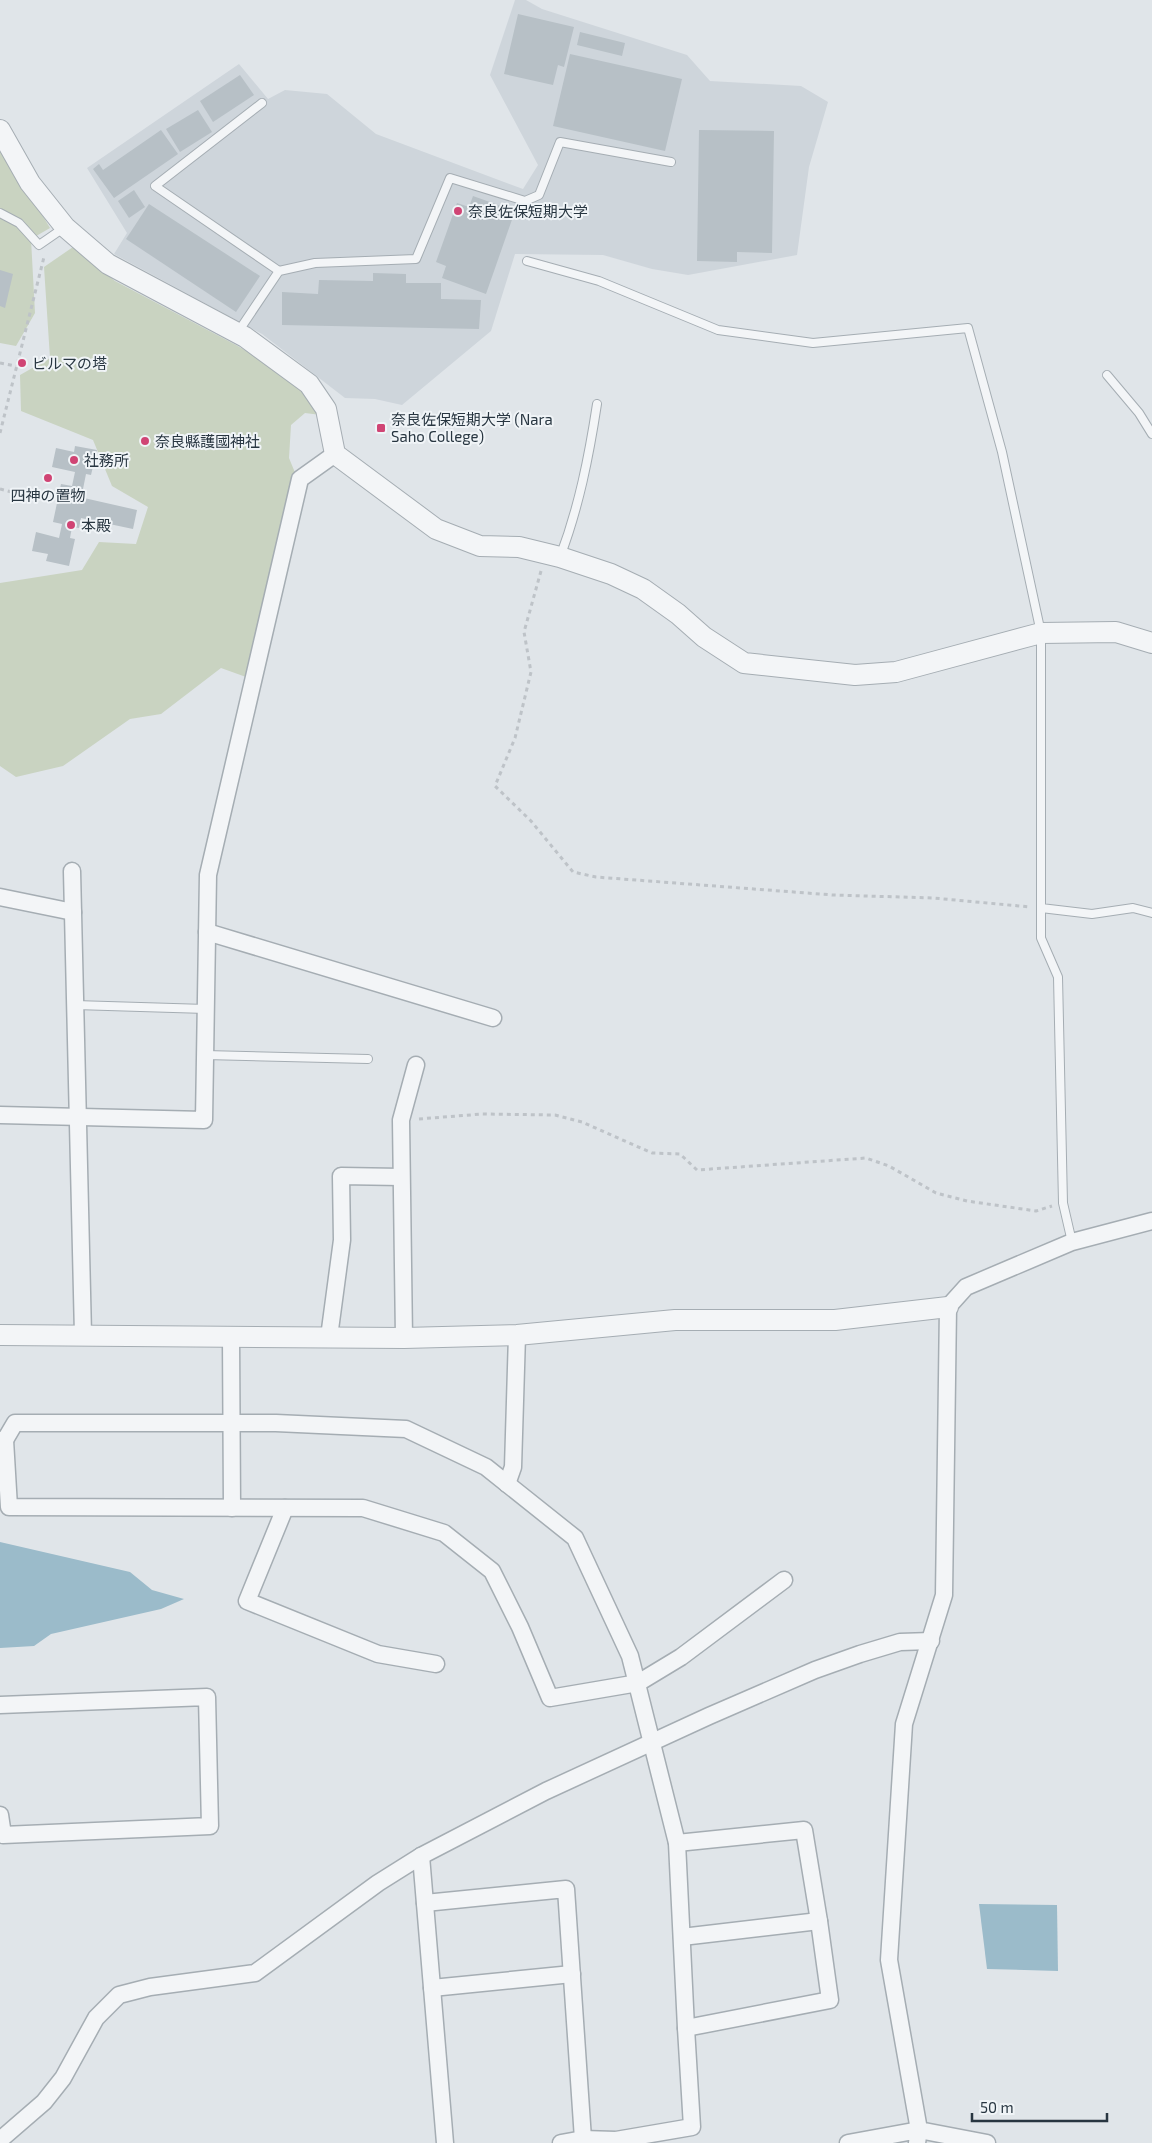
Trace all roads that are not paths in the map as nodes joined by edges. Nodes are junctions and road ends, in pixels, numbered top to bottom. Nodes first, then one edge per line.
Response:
1 (262, 102) dead end
2 (0, 130) edge
3 (671, 162) dead end
4 (0, 213) edge
5 (65, 227) junction
6 (527, 261) dead end
7 (279, 270) junction
8 (237, 333) junction
9 (1107, 375) dead end
10 (598, 404) dead end
11 (1152, 434) edge
12 (335, 454) junction
13 (552, 556) junction
14 (1041, 633) junction
15 (1152, 643) edge
16 (72, 872) dead end
17 (0, 897) edge
18 (1041, 908) junction
19 (73, 912) junction
20 (1152, 913) edge
21 (207, 932) junction
22 (75, 1005) junction
23 (206, 1009) junction
24 (493, 1018) dead end
25 (205, 1055) junction
26 (368, 1059) dead end
27 (416, 1065) dead end
28 (0, 1115) edge
29 (78, 1116) junction
30 (401, 1177) junction
31 (1152, 1221) edge
32 (1072, 1242) junction
33 (948, 1307) junction
34 (0, 1335) edge
35 (83, 1335) junction
36 (517, 1335) junction
37 (230, 1337) junction
38 (329, 1337) junction
39 (404, 1338) junction
40 (231, 1423) junction
41 (2, 1440) edge
42 (507, 1484) junction
43 (232, 1508) junction
44 (285, 1508) junction
45 (784, 1580) dead end
46 (931, 1641) junction
47 (436, 1664) dead end
48 (638, 1683) junction
49 (0, 1705) edge
50 (654, 1743) junction
51 (0, 1815) edge
52 (1, 1835) edge
53 (678, 1843) junction
54 (421, 1856) junction
55 (425, 1903) junction
56 (819, 1921) junction
57 (682, 1937) junction
58 (572, 1974) junction
59 (432, 1988) junction
60 (686, 2028) junction
61 (918, 2137) edge
62 (583, 2139) junction
63 (0, 2140) edge
64 (618, 2141) edge
65 (446, 2143) edge
66 (561, 2143) edge
67 (848, 2143) edge
68 (987, 2143) edge

1 - 7 lane
2 - 5 street
3 - 7 lane
4 - 5 lane
5 - 8 street
6 - 14 lane
7 - 8 lane
8 - 12 street
9 - 11 lane
10 - 13 lane
12 - 13 street
12 - 21 street
13 - 14 street
14 - 15 street
14 - 18 lane
16 - 19 street
17 - 19 street
18 - 20 lane
18 - 32 lane
19 - 22 street
21 - 23 street
21 - 24 street
22 - 23 lane
22 - 29 street
23 - 25 street
25 - 26 lane
25 - 29 street
27 - 30 street
28 - 29 street
29 - 35 street
30 - 38 street
30 - 39 street
31 - 32 street
32 - 33 street
33 - 36 street
33 - 46 street
34 - 35 street
35 - 37 street
36 - 39 street
36 - 42 street
37 - 38 street
37 - 40 street
38 - 39 street
40 - 41 street
40 - 42 street
40 - 43 street
41 - 43 street
42 - 48 street
43 - 44 street
44 - 47 street
44 - 48 street
45 - 48 street
46 - 50 street
46 - 61 street
48 - 50 street
49 - 52 street
50 - 53 street
50 - 54 street
51 - 52 street
53 - 56 street
53 - 57 street
54 - 55 street
54 - 63 street
55 - 58 street
55 - 59 street
56 - 57 street
56 - 60 street
57 - 60 street
58 - 59 street
58 - 62 street
59 - 65 street
60 - 64 street
61 - 67 street
61 - 68 street
62 - 64 street
62 - 66 street

